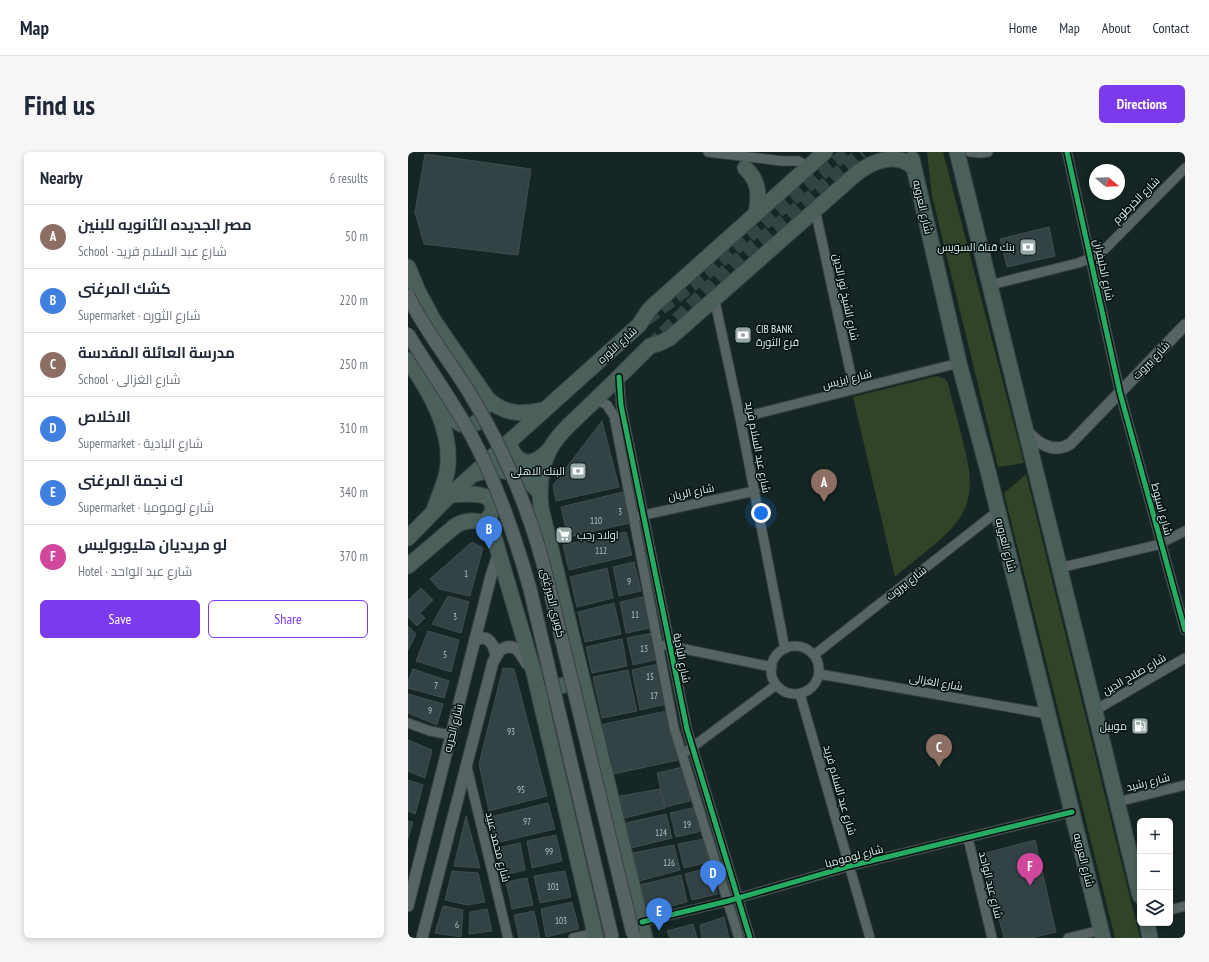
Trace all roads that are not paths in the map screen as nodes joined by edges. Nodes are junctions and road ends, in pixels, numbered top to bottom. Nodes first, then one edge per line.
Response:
1 (708, 152) edge
2 (825, 152) edge
3 (872, 152) edge
4 (911, 152) edge
5 (957, 152) edge
6 (970, 152) edge
7 (988, 152) edge
8 (1067, 152) edge
9 (809, 167) junction
10 (745, 168) dead end
11 (914, 168) junction
12 (1185, 168) edge
13 (856, 172) junction
14 (815, 209) junction
15 (756, 214) junction
16 (1091, 258) junction
17 (408, 267) edge
18 (990, 285) junction
19 (408, 296) edge
20 (714, 297) junction
21 (1184, 330) edge
22 (408, 334) edge
23 (408, 360) edge
24 (959, 363) junction
25 (408, 376) edge
26 (618, 377) junction
27 (854, 389) junction
28 (1120, 393) junction
29 (428, 394) junction
30 (483, 394) junction
31 (596, 399) junction
32 (543, 410) junction
33 (740, 418) junction
34 (1025, 429) junction
35 (510, 441) junction
36 (549, 450) junction
37 (473, 475) junction
38 (755, 491) junction
39 (540, 493) junction
40 (450, 495) junction
41 (998, 511) junction
42 (432, 514) junction
43 (643, 515) junction
44 (633, 517) junction
45 (484, 522) junction
46 (1185, 531) edge
47 (408, 538) edge
48 (1161, 543) junction
49 (499, 552) junction
50 (408, 566) edge
51 (1059, 568) junction
52 (1185, 630) edge
53 (476, 640) junction
54 (658, 644) junction
55 (670, 646) junction
56 (785, 649) junction
57 (814, 655) junction
58 (496, 656) junction
59 (1185, 658) edge
60 (772, 667) junction
61 (534, 673) junction
62 (819, 674) junction
63 (584, 685) junction
64 (776, 685) junction
65 (800, 694) junction
66 (540, 699) junction
67 (1094, 711) junction
68 (1048, 714) junction
69 (408, 723) edge
70 (451, 735) junction
71 (692, 748) junction
72 (681, 755) junction
73 (467, 761) junction
74 (1185, 785) edge
75 (1117, 802) junction
76 (1072, 812) junction
77 (968, 838) junction
78 (850, 866) junction
79 (1139, 890) edge
80 (738, 899) junction
81 (728, 901) junction
82 (408, 906) edge
83 (1185, 906) edge
84 (1173, 909) edge
85 (1147, 926) edge
86 (640, 931) edge
87 (1102, 934) edge
88 (595, 935) edge
89 (612, 937) edge
90 (422, 938) edge
91 (508, 938) edge
92 (573, 938) edge
93 (739, 938) edge
94 (750, 938) edge
95 (870, 938) edge
96 (992, 938) edge
97 (1068, 938) edge
98 (1150, 938) edge

1 - 9 street
2 - 9 highway, شارع الثوره
3 - 13 highway
4 - 11 highway, شارع العروبه
5 - 18 highway
6 - 7 street
8 - 16 street, شارع الدليفران
9 - 15 highway, شارع الثوره
10 - 15 highway
11 - 13 highway, شارع الثوره
11 - 24 highway, شارع العروبه
12 - 16 street, شارع الخرطوم
13 - 14 highway, شارع الثوره
14 - 20 highway, شارع الثوره
14 - 27 street, شارع الشيخ نور الدين
15 - 32 highway, شارع الثوره
16 - 18 street, شارع الخرطوم
16 - 28 street, شارع الدليفران
17 - 30 highway
18 - 34 highway
19 - 86 main road, كوبري الميرغنى, bridge
20 - 26 highway, شارع الثوره
20 - 33 street, شارع عبد السلام فريد
21 - 28 street, شارع بيروت
22 - 89 main road, كوبري الميرغنى, bridge
23 - 29 highway
24 - 27 street, شارع ايزيس
24 - 41 highway, شارع العروبه
25 - 29 highway
26 - 31 highway, شارع الثوره
26 - 43 street, شارع البادية
27 - 33 street, شارع ايزيس
28 - 34 street, شارع بيروت
28 - 48 street, شارع اسيوط
29 - 30 highway
29 - 42 highway
30 - 32 highway
31 - 36 highway, شارع الثوره
31 - 44 street, شارع البادية
32 - 35 highway, شارع الثوره
33 - 38 street, شارع عبد السلام فريد
34 - 51 highway
35 - 36 highway
35 - 37 highway, شارع الثوره
36 - 39 highway, شارع الثوره
37 - 39 highway
37 - 40 highway, شارع الثوره
38 - 43 street, شارع الريان
38 - 56 street, شارع عبد السلام فريد
39 - 63 highway, شارع الثوره
40 - 42 highway, شارع الثوره
40 - 45 highway
41 - 57 street, شارع بيروت
41 - 68 highway, شارع العروبه
42 - 47 highway, شارع الثوره
43 - 44 street, شارع الريان
43 - 55 street, شارع البادية
44 - 54 street, شارع البادية
45 - 49 highway
45 - 50 highway
46 - 48 street
48 - 51 street
48 - 52 street, شارع اسيوط
49 - 53 street, شارع الحريه
49 - 61 highway
51 - 67 highway
53 - 58 street
53 - 70 street, شارع الحريه
54 - 55 street
54 - 72 street, شارع البادية
55 - 60 street
55 - 71 street, شارع البادية
56 - 57 street
56 - 60 street
57 - 62 street
58 - 61 street
58 - 73 street, شارع الحريه
59 - 67 street, شارع صلاح الدين
60 - 64 street
61 - 66 highway
62 - 65 street
62 - 68 street, شارع الغزالى
63 - 66 highway
63 - 86 highway, شارع الثوره
64 - 65 street
64 - 71 street
65 - 78 street, شارع عبد السلام فريد
66 - 88 highway
67 - 75 highway
68 - 76 highway, شارع العروبه
69 - 70 street
70 - 82 street, شارع الحريه
71 - 72 street
71 - 80 street, شارع البادية
72 - 81 street, شارع البادية
73 - 90 street, شارع الحريه
73 - 91 street, شارع محمد عبيد
74 - 75 street, شارع رشيد
75 - 79 highway
76 - 77 street, شارع لومومبا
76 - 87 highway, شارع العروبه
77 - 78 street, شارع لومومبا
77 - 96 street, شارع عبد الواحد
78 - 80 street, شارع لومومبا
78 - 95 street, شارع عبد السلام فريد
80 - 81 street, شارع لومومبا
80 - 94 street, شارع البادية
81 - 86 street, شارع لومومبا
81 - 93 street, شارع البادية
83 - 84 street
85 - 98 highway
87 - 97 street
88 - 92 street

